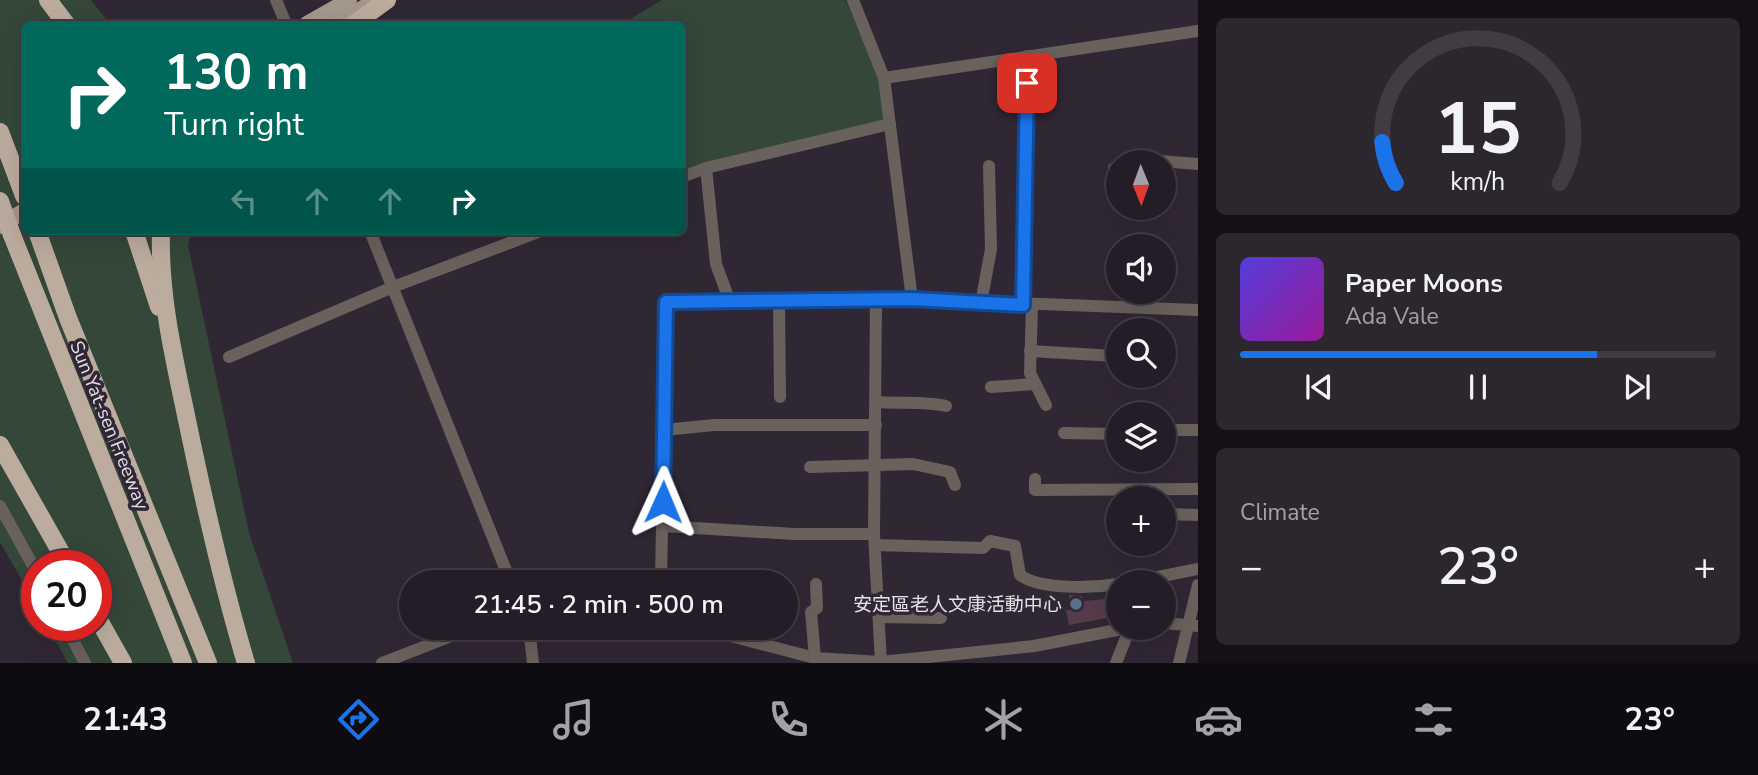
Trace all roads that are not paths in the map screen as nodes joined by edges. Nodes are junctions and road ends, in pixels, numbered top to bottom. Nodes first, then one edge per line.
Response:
1 (41, 0) edge
2 (48, 0) edge
3 (276, 0) edge
4 (349, 0) edge
5 (377, 0) edge
6 (387, 0) edge
7 (853, 0) edge
8 (50, 21) edge
9 (64, 21) edge
10 (285, 21) edge
11 (312, 21) edge
12 (340, 21) edge
13 (358, 21) edge
14 (1198, 30) edge
15 (1027, 56) junction
16 (884, 78) junction
17 (890, 124) junction
18 (0, 132) edge
19 (1176, 162) edge
20 (1198, 164) edge
21 (989, 166) dead end
22 (706, 168) junction
23 (686, 176) edge
24 (21, 188) edge
25 (21, 198) edge
26 (0, 201) edge
27 (0, 210) edge
28 (21, 214) edge
29 (6, 230) edge
30 (38, 235) edge
31 (135, 235) edge
32 (161, 235) edge
33 (372, 235) edge
34 (530, 235) edge
35 (393, 287) junction
36 (876, 299) junction
37 (912, 299) junction
38 (730, 302) junction
39 (779, 303) junction
40 (981, 303) junction
41 (1027, 305) junction
42 (1198, 310) edge
43 (170, 343) junction
44 (1030, 351) junction
45 (1106, 355) edge
46 (229, 357) dead end
47 (1035, 384) junction
48 (991, 387) dead end
49 (780, 397) dead end
50 (876, 402) junction
51 (1046, 405) dead end
52 (946, 407) dead end
53 (876, 425) junction
54 (664, 430) junction
55 (1176, 430) edge
56 (1198, 430) edge
57 (1064, 433) dead end
58 (1106, 433) edge
59 (0, 445) edge
60 (876, 466) junction
61 (810, 467) dead end
62 (1035, 479) dead end
63 (955, 485) dead end
64 (1198, 489) edge
65 (0, 506) edge
66 (1176, 514) edge
67 (1198, 515) edge
68 (663, 526) junction
69 (875, 540) junction
70 (24, 550) edge
71 (60, 550) edge
72 (1198, 569) edge
73 (505, 570) edge
74 (661, 570) edge
75 (1176, 573) edge
76 (816, 584) dead end
77 (1106, 585) edge
78 (1198, 585) edge
79 (879, 617) junction
80 (941, 618) dead end
81 (1176, 624) edge
82 (1194, 625) edge
83 (1106, 632) edge
84 (441, 640) edge
85 (530, 640) edge
86 (746, 640) edge
87 (1125, 640) edge
88 (73, 641) edge
89 (111, 641) edge
90 (1025, 648) junction
91 (815, 658) junction
92 (881, 662) edge
93 (85, 663) edge
94 (123, 663) edge
95 (183, 663) edge
96 (208, 663) edge
97 (246, 663) edge
98 (382, 663) edge
99 (533, 663) edge
100 (1024, 663) edge
101 (1116, 663) edge
102 (1179, 663) edge

1 - 8 highway
2 - 9 highway
3 - 10 street
4 - 11 main road
5 - 12 main road
6 - 13 highway
7 - 16 street
14 - 15 street
15 - 16 street
15 - 41 street
16 - 17 street
17 - 22 street
17 - 37 street
18 - 24 highway, bridge
19 - 20 street
21 - 40 street
22 - 23 street
22 - 38 street
25 - 27 main road
26 - 29 highway, Sun Yat-sen Freeway, bridge
28 - 29 main road
29 - 95 highway, Sun Yat-sen Freeway
30 - 96 highway, Sun Yat-sen Freeway
31 - 43 highway
32 - 43 highway
33 - 35 street
34 - 35 street
35 - 46 street
35 - 73 street
36 - 37 street
36 - 39 street
36 - 50 street
37 - 40 street
38 - 39 street
38 - 54 street
39 - 49 street
40 - 41 street
41 - 42 street
41 - 44 street
43 - 97 highway
44 - 45 street
44 - 47 street
47 - 48 street
47 - 51 street
50 - 52 street
50 - 53 street
53 - 54 street
53 - 60 street
54 - 68 street
55 - 56 street
57 - 58 street
59 - 71 highway
60 - 61 street
60 - 63 street
60 - 69 street
62 - 64 street
65 - 70 street
66 - 67 street
68 - 69 street
68 - 74 street
69 - 77 street
69 - 79 street
72 - 75 street
76 - 91 street
78 - 82 street
79 - 80 street
79 - 92 street
81 - 82 street
82 - 102 street
83 - 90 street
84 - 98 street
85 - 99 street
86 - 91 street
87 - 101 street
88 - 93 street
89 - 94 highway
90 - 92 street
90 - 100 street
91 - 92 street

